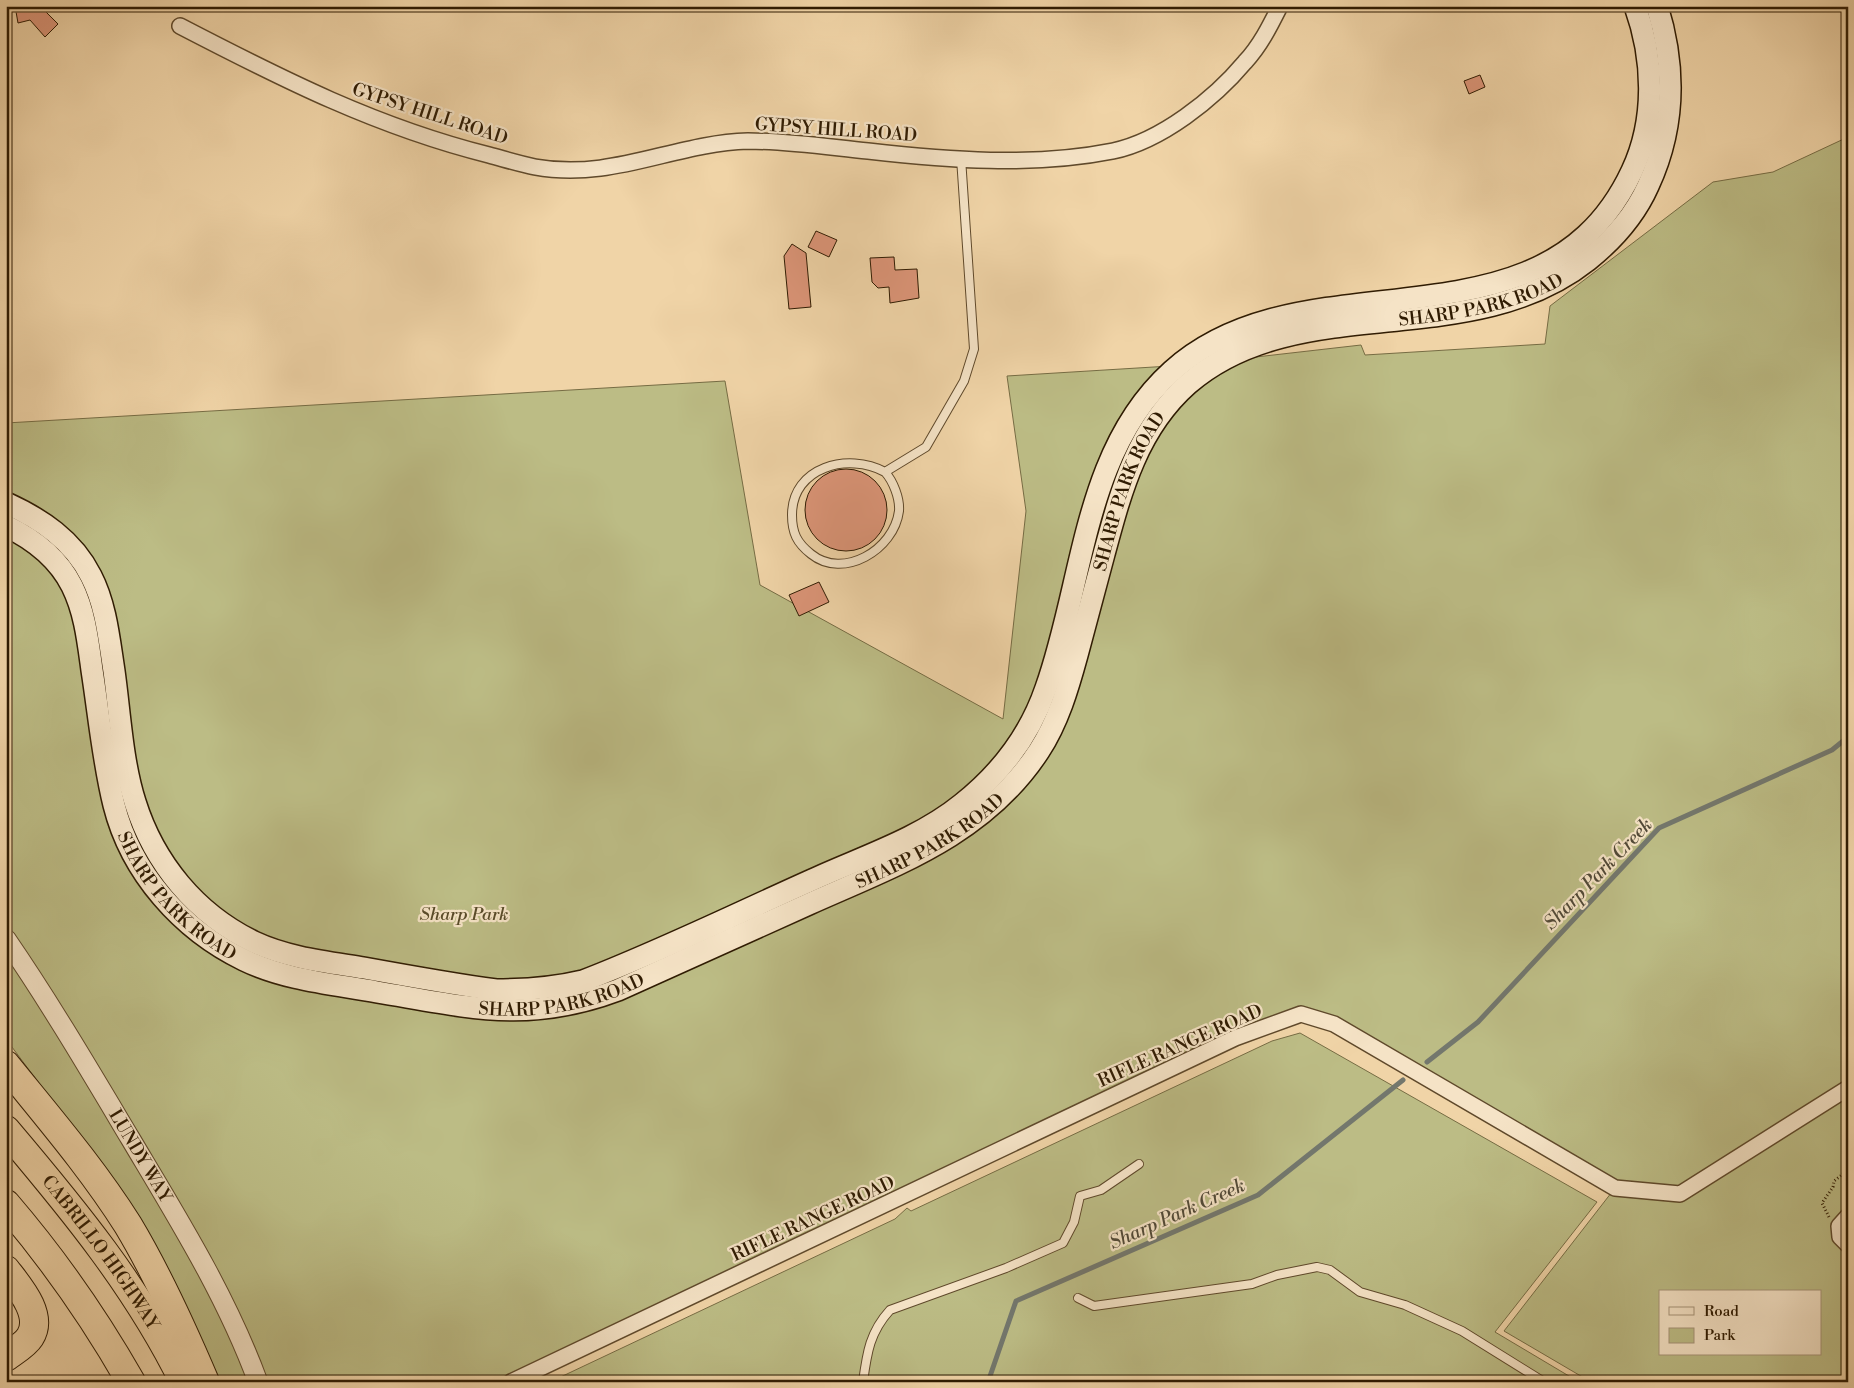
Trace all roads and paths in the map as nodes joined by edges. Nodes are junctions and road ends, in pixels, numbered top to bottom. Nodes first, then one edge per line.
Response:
1 (1280, 6) edge
2 (1635, 6) edge
3 (1657, 6) edge
4 (180, 26) dead end
5 (961, 158) junction
6 (885, 472) junction
7 (6, 503) edge
8 (6, 526) edge
9 (6, 939) edge
10 (6, 1065) edge
11 (1848, 1088) edge
12 (6, 1130) edge
13 (1848, 1161) edge
14 (1139, 1164) dead end
15 (6, 1204) edge
16 (1844, 1221) edge
17 (1848, 1245) edge
18 (6, 1270) edge
19 (1078, 1298) dead end
20 (6, 1357) edge
21 (131, 1382) edge
22 (184, 1382) edge
23 (205, 1382) edge
24 (258, 1382) edge
25 (510, 1382) edge
26 (863, 1382) edge
27 (1544, 1382) edge

1 - 5 street, GYPSY HILL ROAD
2 - 7 main road, SHARP PARK ROAD
3 - 8 main road, SHARP PARK ROAD
4 - 5 street, GYPSY HILL ROAD
5 - 6 lane
6 - 6 lane
9 - 24 street, LUNDY WAY
10 - 23 highway
11 - 25 street, RIFLE RANGE ROAD
12 - 22 highway, CABRILLO HIGHWAY
13 - 16 path
14 - 26 lane
15 - 21 highway
16 - 17 street
18 - 20 highway
19 - 27 lane

